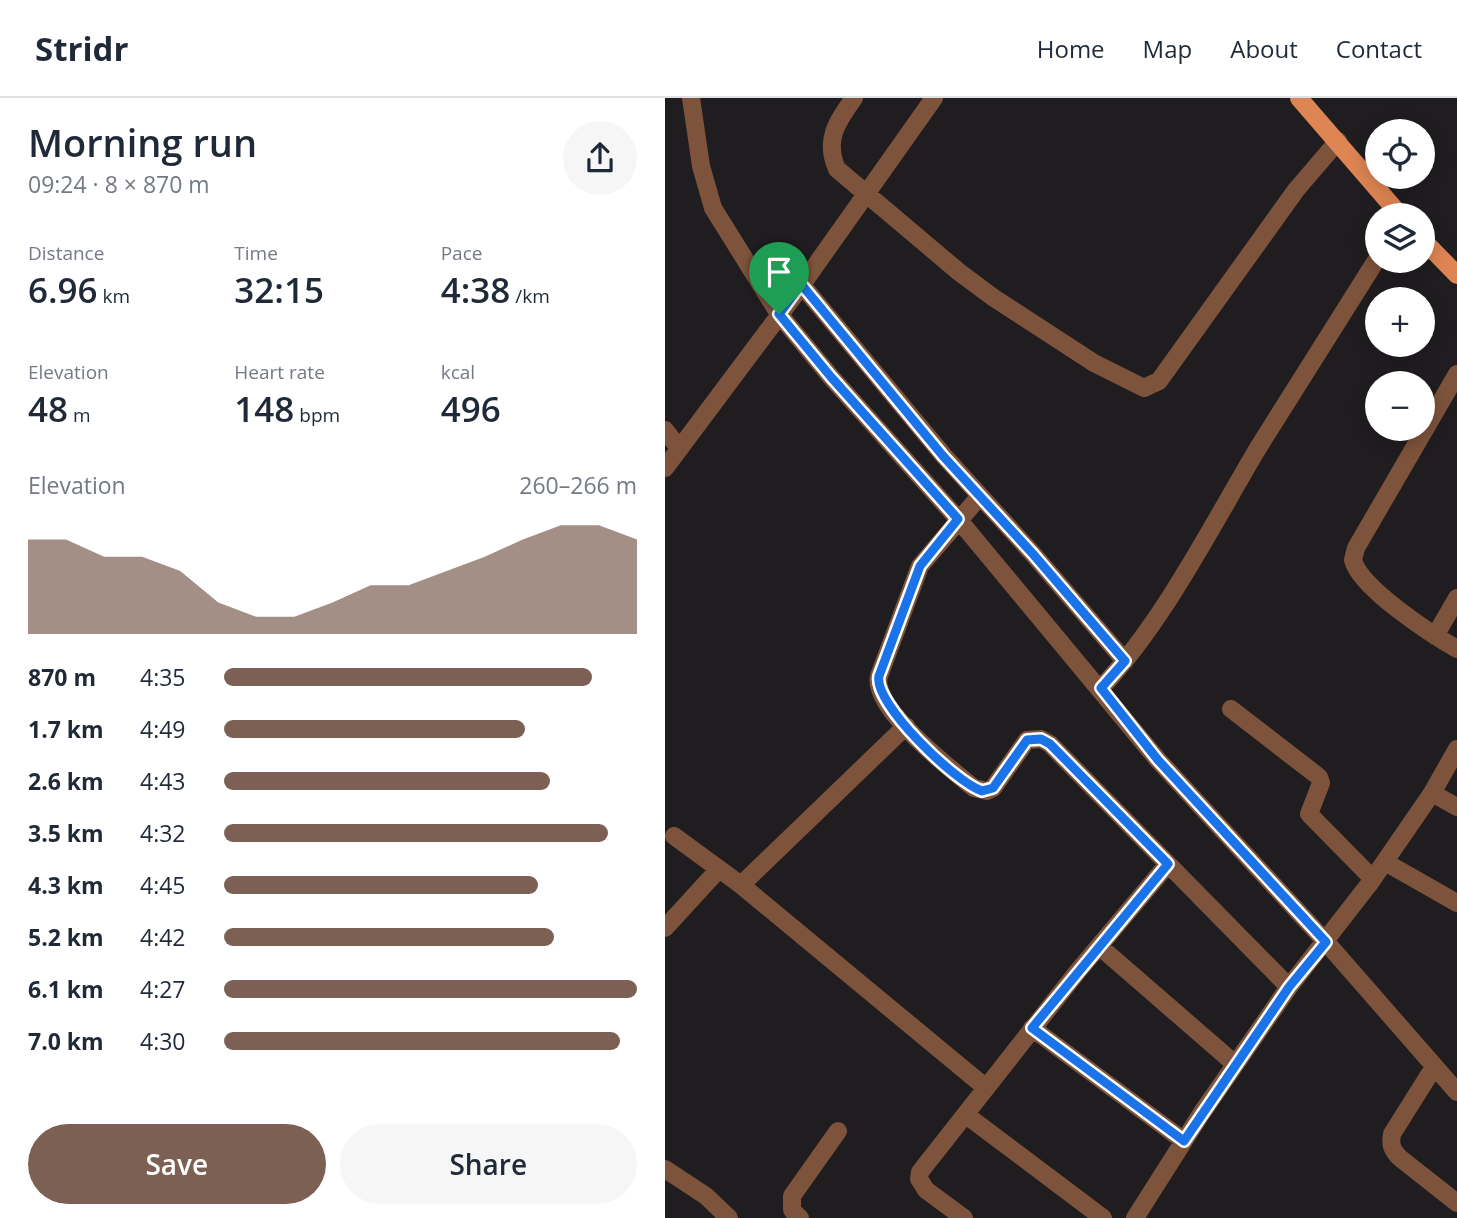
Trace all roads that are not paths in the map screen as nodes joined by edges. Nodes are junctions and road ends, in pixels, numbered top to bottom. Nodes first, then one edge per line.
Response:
1 (691, 98) edge
2 (854, 98) edge
3 (934, 98) edge
4 (1299, 98) edge
5 (1338, 141) junction
6 (864, 193) junction
7 (1390, 203) edge
8 (1435, 252) edge
9 (1368, 273) edge
10 (1457, 275) edge
11 (790, 299) junction
12 (1457, 374) edge
13 (665, 430) edge
14 (679, 448) junction
15 (665, 468) edge
16 (968, 508) junction
17 (1457, 598) edge
18 (1435, 636) junction
19 (1457, 649) edge
20 (1113, 675) junction
21 (1231, 709) dead end
22 (906, 726) junction
23 (1457, 750) edge
24 (1432, 793) junction
25 (1457, 807) edge
26 (674, 836) dead end
27 (1385, 862) junction
28 (1168, 864) junction
29 (719, 869) junction
30 (1373, 879) junction
31 (741, 886) junction
32 (1457, 903) edge
33 (665, 928) edge
34 (1326, 942) junction
35 (1099, 946) junction
36 (1289, 987) junction
37 (1032, 1028) junction
38 (1235, 1064) junction
39 (1433, 1067) junction
40 (985, 1087) junction
41 (1457, 1093) edge
42 (966, 1115) junction
43 (838, 1131) dead end
44 (1184, 1141) junction
45 (665, 1170) edge
46 (1457, 1203) edge
47 (729, 1218) edge
48 (800, 1218) edge
49 (964, 1218) edge
50 (1103, 1218) edge
51 (1135, 1218) edge

1 - 11 street
2 - 6 street
3 - 6 street
4 - 5 main road
5 - 6 street
5 - 7 main road
6 - 11 street
8 - 10 main road
9 - 20 street
11 - 14 street
11 - 16 street
11 - 16 street
12 - 18 street
13 - 14 street
14 - 15 street
16 - 20 street
16 - 20 street
16 - 22 street
17 - 18 street
18 - 19 street
20 - 34 street
21 - 30 street
22 - 28 street
22 - 31 street
23 - 24 street
24 - 25 street
24 - 27 street
26 - 29 street
27 - 30 street
27 - 32 street
28 - 35 street
28 - 36 street
29 - 31 street
29 - 33 street
30 - 34 street
31 - 40 street
34 - 36 street
34 - 39 street
35 - 37 street
35 - 38 street
36 - 38 street
37 - 40 street
37 - 44 street
38 - 44 street
39 - 41 street
39 - 46 street
40 - 42 street
42 - 49 street
42 - 50 street
43 - 48 street
44 - 51 street
45 - 47 street

